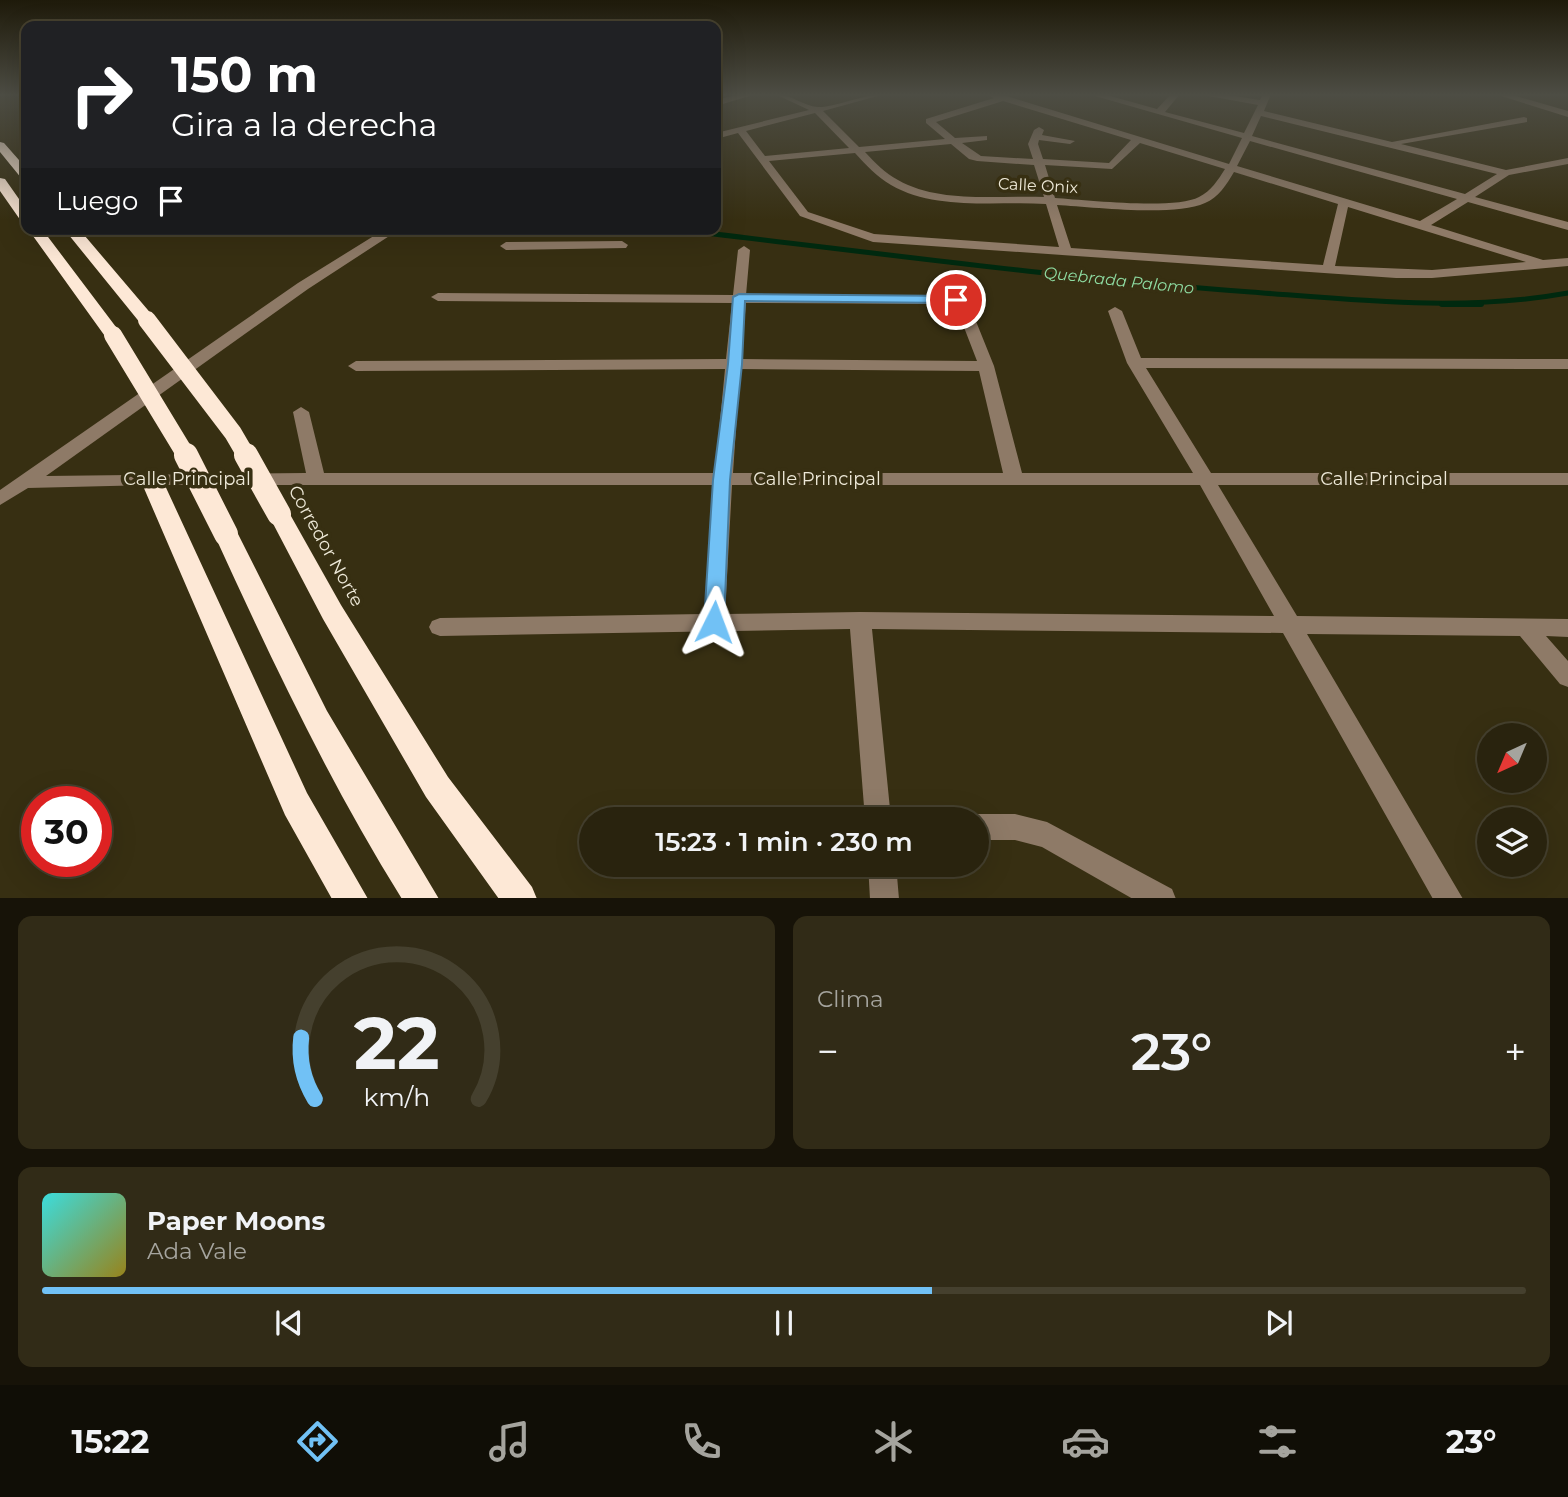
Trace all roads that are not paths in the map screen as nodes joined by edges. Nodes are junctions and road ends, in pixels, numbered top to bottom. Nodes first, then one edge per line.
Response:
1 (744, 136) edge
2 (842, 136) edge
3 (947, 136) edge
4 (1037, 136) edge
5 (1050, 136) edge
6 (1128, 136) edge
7 (1241, 136) edge
8 (1365, 136) edge
9 (1435, 136) edge
10 (1245, 137) junction
11 (984, 138) dead end
12 (1138, 139) junction
13 (952, 141) junction
14 (1070, 141) dead end
15 (1390, 144) junction
16 (0, 145) edge
17 (855, 149) junction
18 (760, 159) junction
19 (1568, 161) edge
20 (1040, 162) junction
21 (1231, 167) junction
22 (21, 170) edge
23 (1506, 173) junction
24 (0, 183) edge
25 (1464, 197) junction
26 (1051, 201) junction
27 (1344, 202) junction
28 (21, 211) edge
29 (1422, 225) junction
30 (1568, 226) edge
31 (39, 235) edge
32 (76, 235) edge
33 (384, 235) edge
34 (622, 244) dead end
35 (506, 246) dead end
36 (744, 250) dead end
37 (1066, 251) junction
38 (1568, 262) edge
39 (1547, 264) junction
40 (1328, 270) junction
41 (438, 297) dead end
42 (739, 297) junction
43 (1115, 311) dead end
44 (1135, 363) junction
45 (735, 364) junction
46 (1568, 364) edge
47 (356, 366) dead end
48 (986, 366) junction
49 (301, 412) dead end
50 (1568, 478) edge
51 (151, 479) junction
52 (316, 479) junction
53 (1014, 479) junction
54 (721, 480) junction
55 (1206, 480) junction
56 (24, 482) junction
57 (0, 499) edge
58 (860, 620) junction
59 (714, 622) junction
60 (1289, 624) junction
61 (440, 627) dead end
62 (1525, 627) junction
63 (1568, 628) edge
64 (1568, 677) edge
65 (877, 807) edge
66 (989, 827) edge
67 (883, 877) edge
68 (351, 898) edge
69 (422, 898) edge
70 (520, 898) edge
71 (885, 898) edge
72 (1162, 898) edge
73 (1449, 898) edge

1 - 18 street
2 - 17 street, Calle Onix
3 - 13 street
4 - 20 street
5 - 14 street
6 - 12 street
7 - 10 street
8 - 15 street
9 - 15 street
10 - 21 street, Calle Onix
10 - 25 street
11 - 13 street
12 - 20 street
12 - 21 street
13 - 17 street
13 - 20 street
15 - 23 street
16 - 22 highway
17 - 18 street
17 - 26 street, Calle Onix
18 - 37 street
19 - 23 street
20 - 26 street
21 - 26 street, Calle Onix
21 - 27 street
23 - 25 street
24 - 28 highway
25 - 29 street
25 - 30 street
26 - 37 street
27 - 29 street
27 - 40 street
29 - 39 street
31 - 69 highway, bridge
32 - 70 highway, Corredor Norte, bridge
33 - 56 street
34 - 35 street
36 - 42 street
37 - 40 street
38 - 39 street
39 - 40 street
41 - 42 street
42 - 45 street
42 - 48 street
43 - 44 street
44 - 46 street
44 - 55 street
45 - 47 street
45 - 48 street
45 - 54 street
48 - 53 street
49 - 52 street
50 - 55 street, Calle Principal
51 - 52 street, Calle Principal
51 - 56 street, Calle Principal
51 - 68 highway
52 - 54 street, Calle Principal
53 - 54 street, Calle Principal
53 - 55 street, Calle Principal
54 - 59 street
55 - 60 street
56 - 57 street
58 - 59 street
58 - 60 street
58 - 65 street
59 - 61 street
60 - 62 street
60 - 73 street
62 - 63 street
62 - 64 street
66 - 72 street
67 - 71 street

